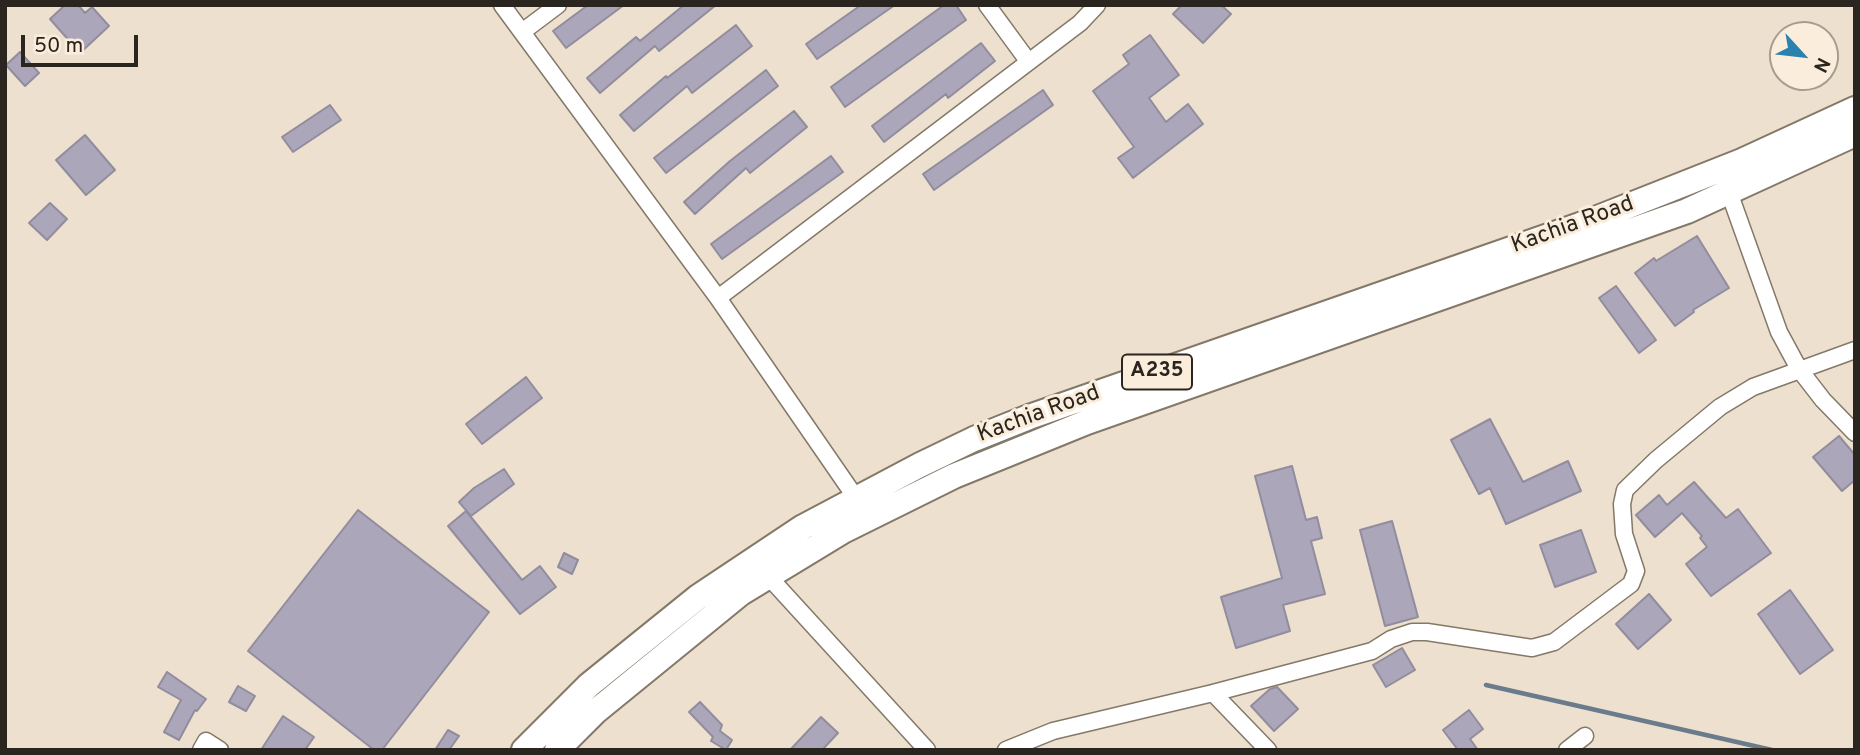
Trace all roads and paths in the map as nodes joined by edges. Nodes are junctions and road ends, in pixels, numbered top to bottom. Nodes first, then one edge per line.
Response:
1 (502, 5) edge
2 (558, 5) edge
3 (987, 5) edge
4 (1097, 5) edge
5 (522, 32) junction
6 (1028, 61) junction
7 (1855, 109) edge
8 (1855, 134) edge
9 (1728, 192) junction
10 (718, 298) junction
11 (1855, 350) edge
12 (1799, 369) junction
13 (1855, 433) edge
14 (856, 498) junction
15 (768, 576) junction
16 (1213, 693) junction
17 (1585, 736) dead end
18 (201, 750) edge
19 (220, 750) edge
20 (524, 750) edge
21 (556, 750) edge
22 (927, 750) edge
23 (1006, 750) edge
24 (1268, 750) edge
25 (1567, 750) edge

1 - 5 street
2 - 5 street
3 - 6 street
4 - 6 street
5 - 10 street
6 - 10 street
7 - 14 highway, Kachia Road / A235
8 - 9 highway, Kachia Road / A235
9 - 12 street
9 - 15 highway, Kachia Road / A235
10 - 14 street
11 - 12 street
12 - 13 street
12 - 16 street
14 - 20 highway, Kachia Road / A235
15 - 21 highway, Kachia Road / A235
15 - 22 street
16 - 23 street
16 - 24 street
17 - 25 street
18 - 19 street

